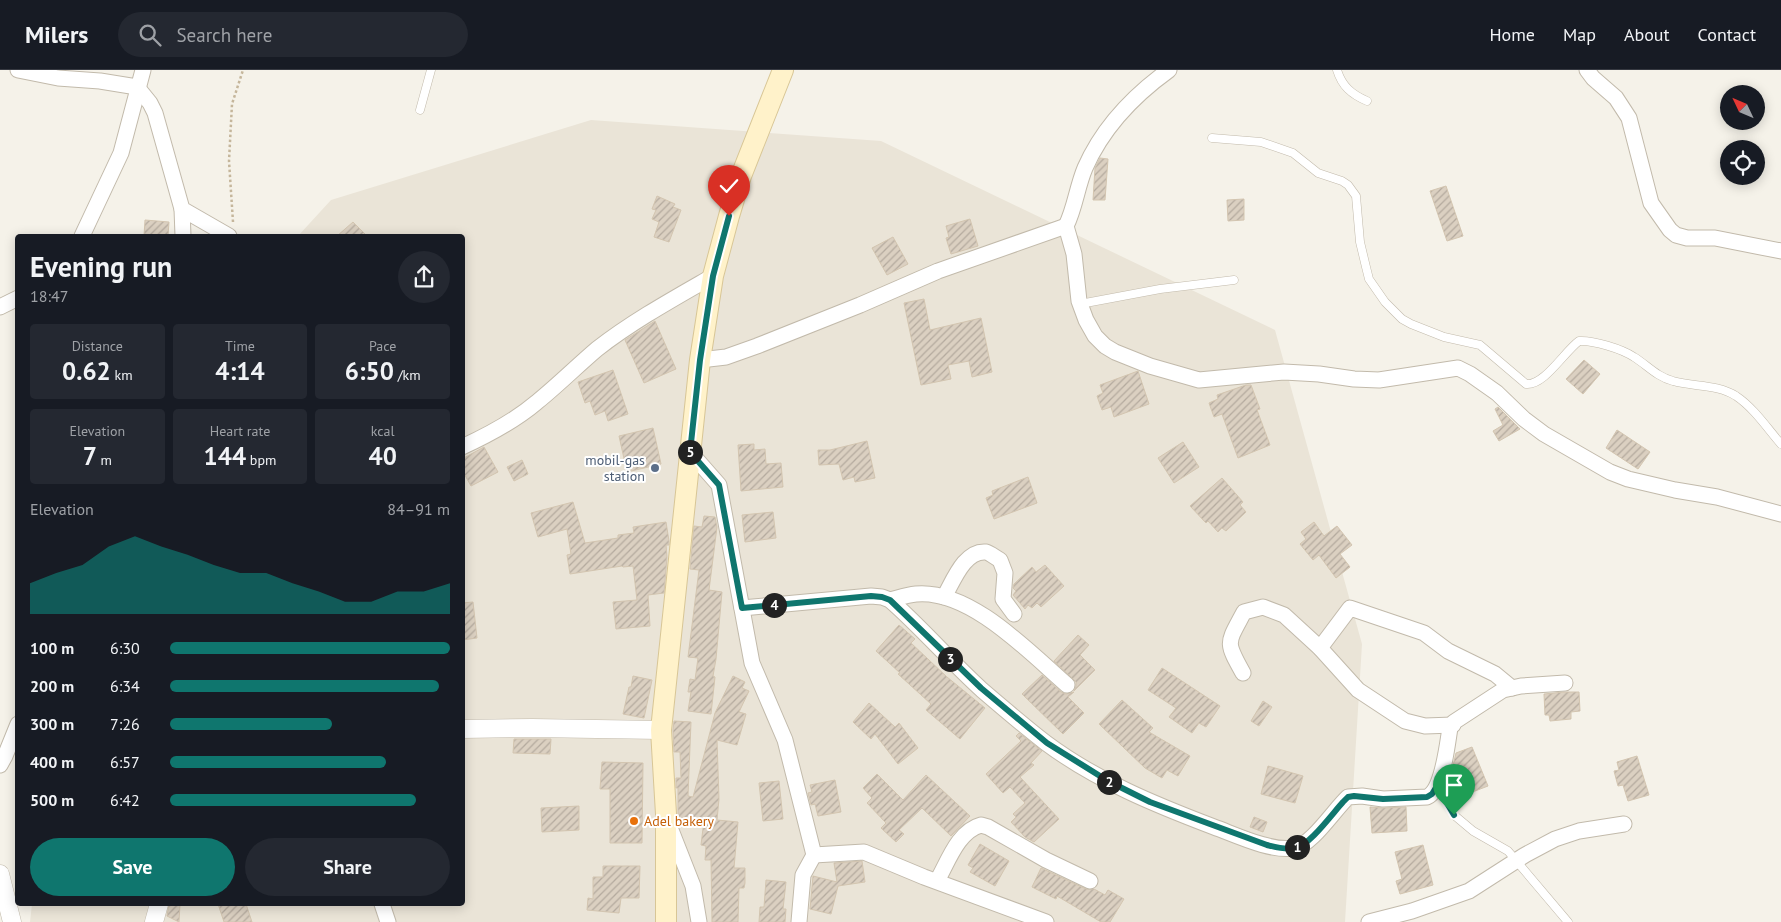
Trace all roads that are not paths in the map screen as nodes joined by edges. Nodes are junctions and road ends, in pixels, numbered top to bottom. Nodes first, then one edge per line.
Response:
1 (18, 70) edge
2 (143, 70) edge
3 (431, 70) edge
4 (783, 70) edge
5 (1169, 70) edge
6 (1337, 70) edge
7 (1587, 70) edge
8 (137, 87) junction
9 (1367, 101) dead end
10 (420, 110) dead end
11 (1212, 138) dead end
12 (182, 209) junction
13 (1066, 226) junction
14 (231, 232) edge
15 (83, 234) edge
16 (183, 234) edge
17 (1781, 251) edge
18 (713, 276) junction
19 (1234, 280) dead end
20 (15, 300) edge
21 (1080, 304) junction
22 (0, 307) edge
23 (700, 360) junction
24 (1781, 444) edge
25 (465, 446) edge
26 (690, 452) junction
27 (1781, 514) edge
28 (944, 597) junction
29 (890, 600) junction
30 (742, 608) junction
31 (1014, 614) dead end
32 (1320, 648) junction
33 (1243, 673) dead end
34 (1565, 683) dead end
35 (1067, 685) dead end
36 (1512, 688) junction
37 (1453, 725) junction
38 (465, 729) edge
39 (661, 730) junction
40 (15, 732) edge
41 (0, 765) edge
42 (1437, 786) junction
43 (666, 814) junction
44 (1624, 824) dead end
45 (814, 854) junction
46 (1517, 860) junction
47 (0, 874) edge
48 (1090, 880) dead end
49 (937, 881) junction
50 (158, 906) edge
51 (12, 922) edge
52 (154, 922) edge
53 (666, 922) edge
54 (698, 922) edge
55 (799, 922) edge
56 (1046, 922) edge
57 (1369, 922) edge
58 (1568, 922) edge

1 - 8 street
2 - 8 street
3 - 10 lane
4 - 18 main road
5 - 13 street
6 - 9 lane
7 - 17 street
8 - 12 street
8 - 15 street
11 - 24 lane
12 - 14 street
12 - 16 street
13 - 21 street
13 - 23 street
18 - 23 main road
18 - 25 street
19 - 21 lane
20 - 22 street
21 - 27 street
23 - 26 main road
26 - 30 street
26 - 39 main road
28 - 29 street
28 - 31 street
28 - 35 street
29 - 30 street
29 - 42 street
30 - 45 street
32 - 33 street
32 - 36 street
32 - 37 street
34 - 36 street
36 - 37 street
37 - 42 street
38 - 39 street
39 - 43 main road
40 - 41 street
42 - 46 lane
43 - 53 main road
43 - 54 street
44 - 46 street
45 - 49 street
45 - 55 street
46 - 57 street
46 - 58 lane
47 - 51 street
48 - 49 street
49 - 56 street
50 - 52 street

